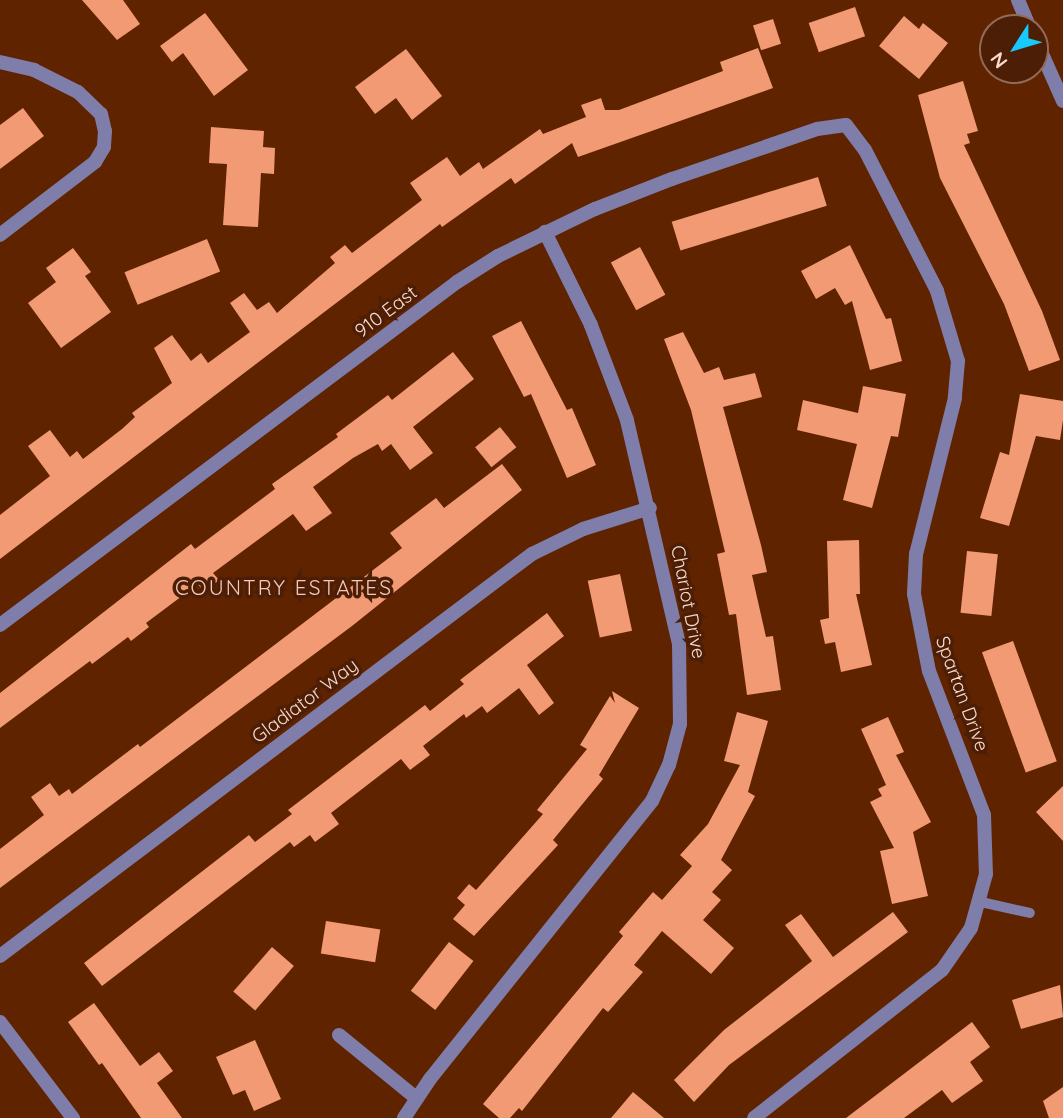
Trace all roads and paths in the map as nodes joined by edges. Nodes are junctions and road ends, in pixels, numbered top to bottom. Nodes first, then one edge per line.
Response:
1 (0, 62) edge
2 (1049, 70) edge
3 (1063, 101) edge
4 (846, 125) joint
5 (545, 232) junction
6 (0, 235) edge
7 (650, 508) junction
8 (0, 625) edge
9 (981, 902) junction
10 (1030, 913) dead end
11 (0, 956) edge
12 (0, 1022) edge
13 (339, 1035) dead end
14 (416, 1098) junction
15 (73, 1118) edge
16 (404, 1118) edge
17 (754, 1118) edge

1 - 6 street
2 - 3 street
4 - 5 street, 910 East
4 - 9 street, Spartan Drive
5 - 7 street, Chariot Drive
5 - 8 street, 910 East
7 - 11 street, Gladiator Way
7 - 14 street, Chariot Drive
9 - 10 lane
9 - 17 street, Spartan Drive
12 - 15 street
13 - 14 street
14 - 16 street, Chariot Drive

